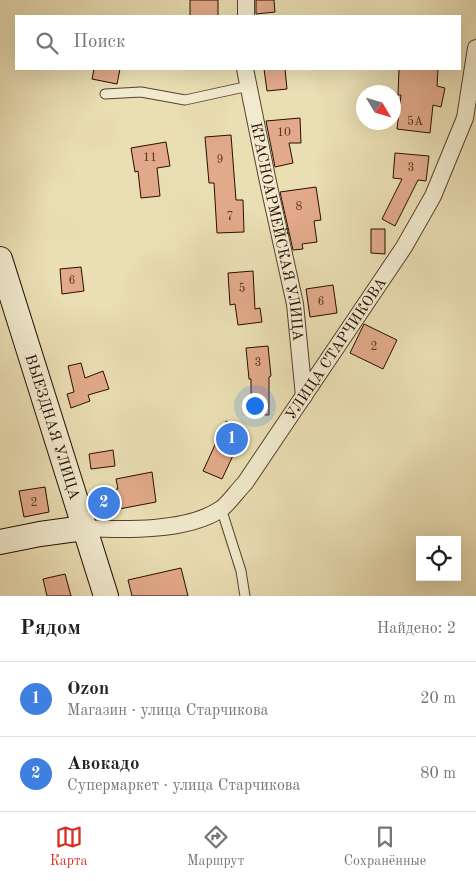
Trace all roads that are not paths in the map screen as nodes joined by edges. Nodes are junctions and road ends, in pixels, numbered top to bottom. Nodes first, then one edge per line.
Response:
1 (246, 0) edge
2 (246, 15) edge
3 (476, 48) edge
4 (245, 70) edge
5 (249, 86) junction
6 (106, 94) dead end
7 (471, 119) edge
8 (0, 259) edge
9 (304, 396) junction
10 (221, 508) junction
11 (84, 528) junction
12 (0, 542) edge
13 (106, 596) edge
14 (245, 596) edge

1 - 2 street
3 - 7 street, УЛИЦА СТАРЧИКОВА
4 - 5 street, КРАСНОАРМЕЙСКАЯ УЛИЦА
5 - 6 lane
5 - 9 street, КРАСНОАРМЕЙСКАЯ УЛИЦА
7 - 9 street, УЛИЦА СТАРЧИКОВА
8 - 11 street, ВЫЕЗДНАЯ УЛИЦА
9 - 10 street, УЛИЦА СТАРЧИКОВА
10 - 11 street, УЛИЦА СТАРЧИКОВА
10 - 14 lane
11 - 12 street
11 - 13 street, ВЫЕЗДНАЯ УЛИЦА

